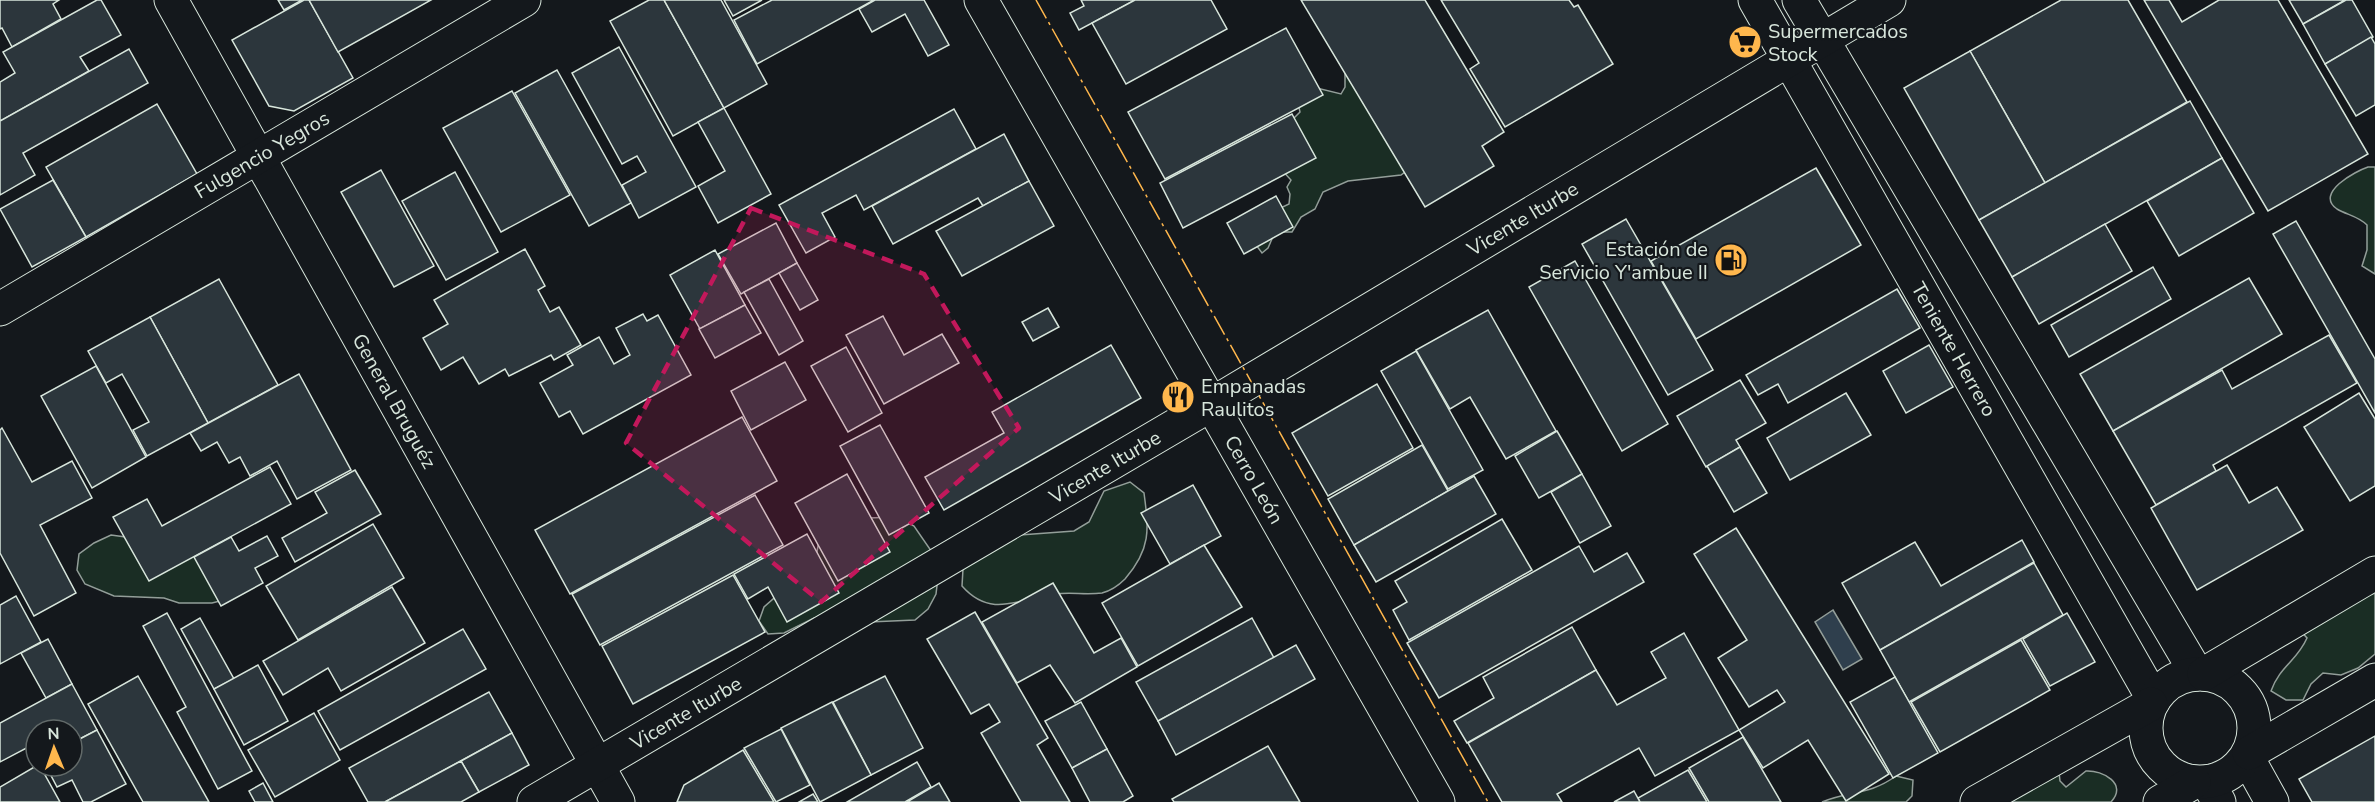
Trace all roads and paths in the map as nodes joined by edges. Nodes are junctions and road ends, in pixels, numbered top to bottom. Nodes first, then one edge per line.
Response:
1 (171, 0) edge
2 (524, 0) edge
3 (981, 0) edge
4 (1755, 0) edge
5 (1799, 0) edge
6 (1889, 0) edge
7 (1822, 39) junction
8 (1789, 59) junction
9 (260, 158) junction
10 (0, 309) edge
11 (1997, 334) junction
12 (1958, 356) junction
13 (1212, 405) junction
14 (2375, 573) edge
15 (2201, 674) junction
16 (2375, 680) edge
17 (2152, 702) junction
18 (2248, 755) junction
19 (598, 765) junction
20 (2207, 788) edge
21 (534, 802) edge
22 (618, 802) edge
23 (1437, 802) edge
24 (1977, 802) edge
25 (2160, 802) edge
26 (2272, 802) edge

1 - 9 street, General Bruguéz
2 - 9 street, Fulgencio Yegros
3 - 13 street, Cerro León
4 - 8 street, Teniente Herrero
5 - 7 street
6 - 7 street, Vicente Iturbe
7 - 8 street, Vicente Iturbe
7 - 11 street
8 - 12 street, Teniente Herrero
8 - 13 street, Vicente Iturbe
9 - 10 street, Fulgencio Yegros
9 - 19 street, General Bruguéz
11 - 12 street
11 - 15 street
12 - 17 street, Teniente Herrero
13 - 19 street, Vicente Iturbe
13 - 23 street, Cerro León
14 - 15 street
15 - 17 street
15 - 18 street
16 - 18 street
17 - 20 street
17 - 24 street
18 - 20 street
18 - 26 street
19 - 21 street, Vicente Iturbe
19 - 22 street, General Bruguéz
20 - 25 street

